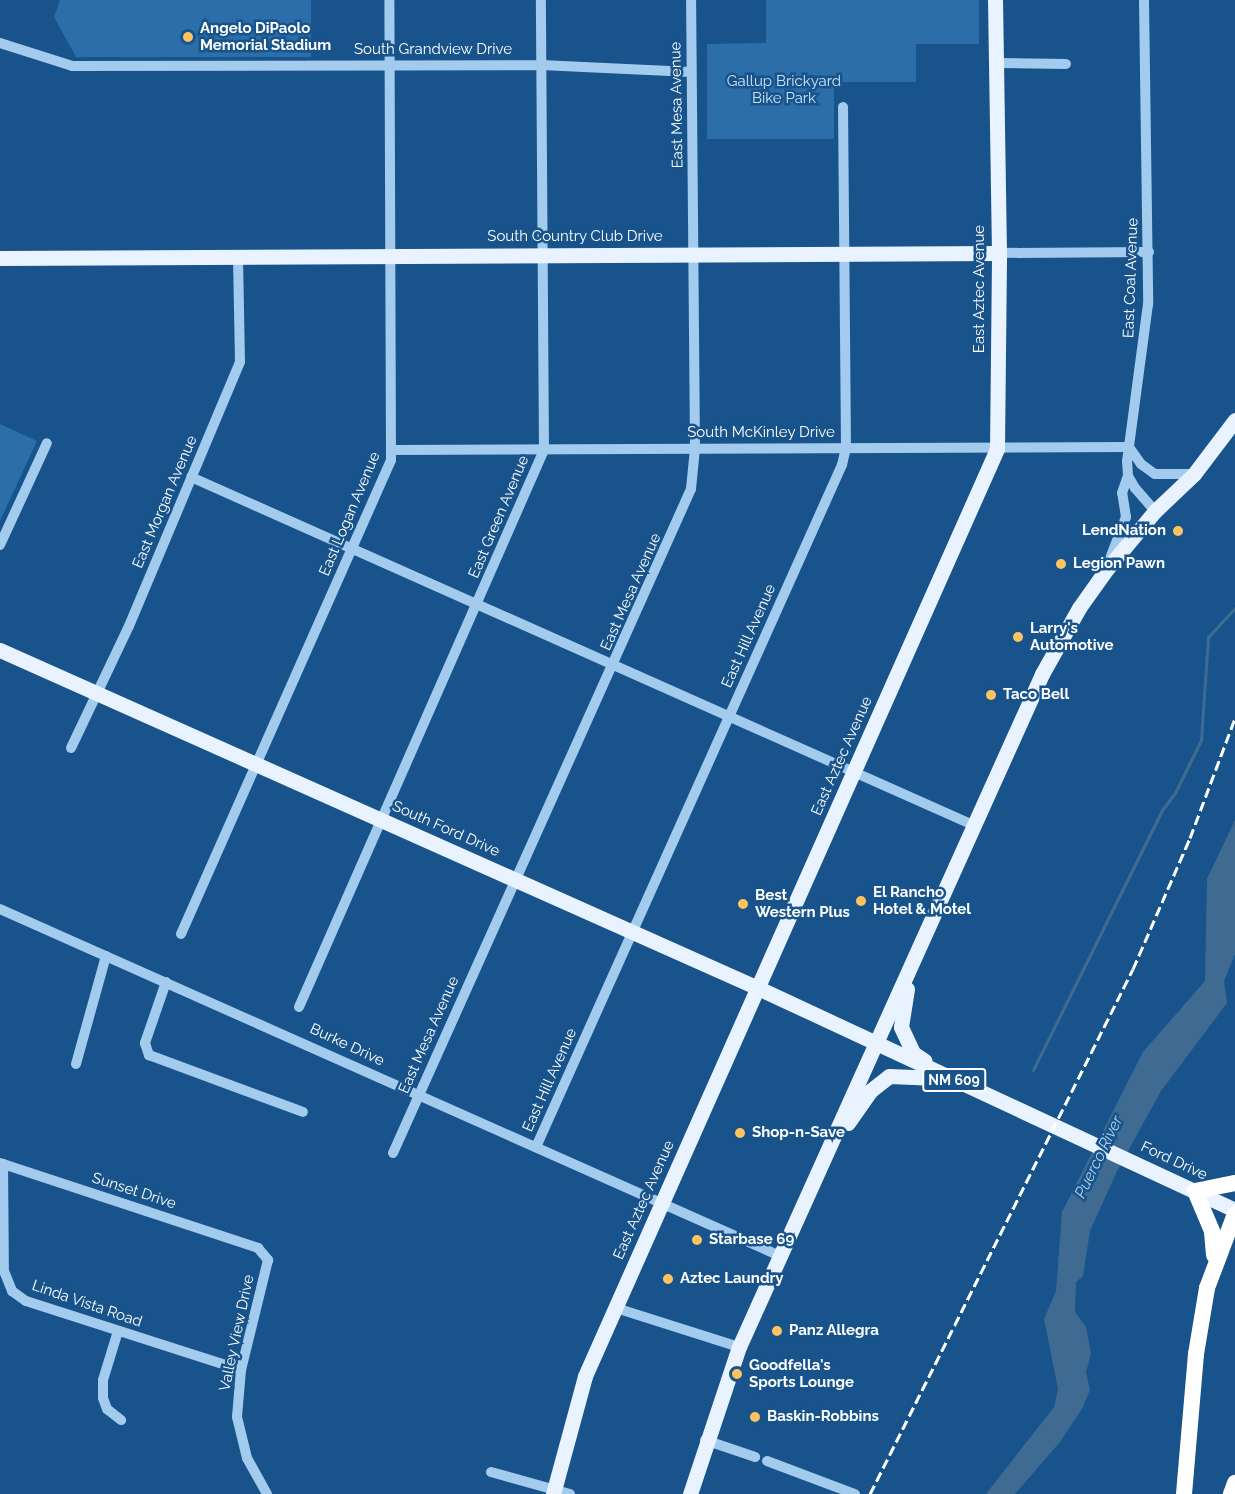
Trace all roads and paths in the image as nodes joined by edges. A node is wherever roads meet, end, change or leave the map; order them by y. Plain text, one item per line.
1 (389, 0) edge
2 (541, 0) edge
3 (691, 0) edge
4 (995, 0) edge
5 (1144, 0) edge
6 (0, 43) edge
7 (995, 63) junction
8 (389, 64) junction
9 (1066, 64) dead end
10 (541, 65) junction
11 (691, 72) junction
12 (843, 107) dead end
13 (1149, 252) junction
14 (999, 253) junction
15 (843, 254) junction
16 (693, 255) junction
17 (390, 256) junction
18 (542, 256) junction
19 (238, 257) junction
20 (0, 258) edge
21 (1235, 420) edge
22 (47, 443) dead end
23 (1129, 447) junction
24 (696, 448) junction
25 (846, 448) junction
26 (997, 449) junction
27 (393, 450) junction
28 (544, 450) junction
29 (1194, 474) junction
30 (1128, 476) junction
31 (191, 477) junction
32 (1155, 511) junction
33 (0, 545) edge
34 (351, 550) junction
35 (1106, 570) junction
36 (478, 605) junction
37 (0, 650) edge
38 (614, 667) junction
39 (96, 693) junction
40 (728, 719) junction
41 (71, 748) dead end
42 (256, 764) junction
43 (854, 774) junction
44 (382, 820) junction
45 (973, 825) junction
46 (515, 879) junction
47 (0, 909) edge
48 (634, 932) junction
49 (180, 934) dead end
50 (922, 939) junction
51 (106, 956) junction
52 (166, 982) junction
53 (758, 988) junction
54 (299, 1007) dead end
55 (875, 1045) junction
56 (76, 1064) dead end
57 (952, 1079) junction
58 (419, 1095) junction
59 (303, 1112) dead end
60 (536, 1147) junction
61 (393, 1153) dead end
62 (2, 1163) edge
63 (1235, 1183) edge
64 (1195, 1191) junction
65 (804, 1201) junction
66 (662, 1203) junction
67 (1235, 1212) edge
68 (258, 1248) joint
69 (780, 1256) junction
70 (1207, 1288) junction
71 (616, 1308) junction
72 (118, 1331) junction
73 (739, 1347) junction
74 (241, 1370) junction
75 (121, 1420) dead end
76 (705, 1440) junction
77 (755, 1457) dead end
78 (767, 1461) dead end
79 (491, 1472) dead end
80 (1235, 1483) edge
81 (554, 1492) edge
82 (267, 1494) edge
83 (570, 1494) edge
84 (690, 1494) edge
85 (855, 1494) edge
86 (1184, 1494) edge
87 (1231, 1494) edge

1 - 8 street, East Logan Avenue
2 - 10 street, East Green Avenue
3 - 11 street, East Mesa Avenue
4 - 7 main road, East Aztec Avenue
5 - 13 street, East Coal Avenue
6 - 8 street, South Grandview Drive
7 - 9 street
7 - 14 main road, East Aztec Avenue
8 - 10 street, South Grandview Drive
8 - 17 street, East Logan Avenue
10 - 11 street, South Grandview Drive
10 - 18 street, East Green Avenue
11 - 16 street, East Mesa Avenue
12 - 15 street, East Hill Avenue
13 - 14 street, South Country Club Drive
13 - 23 street, East Coal Avenue
14 - 15 main road, South Country Club Drive
14 - 26 main road, East Aztec Avenue
15 - 16 main road, South Country Club Drive
15 - 25 street, East Hill Avenue
16 - 18 main road, South Country Club Drive
16 - 24 street, East Mesa Avenue
17 - 18 main road, South Country Club Drive
17 - 19 main road, South Country Club Drive
17 - 27 street, East Logan Avenue
18 - 28 street, East Green Avenue
19 - 20 main road, South Country Club Drive
19 - 31 street, East Morgan Avenue
21 - 29 main road
22 - 33 street
23 - 26 street, South McKinley Drive
23 - 29 street
23 - 30 street, East Coal Avenue
24 - 25 street, South McKinley Drive
24 - 28 street, South McKinley Drive
24 - 38 street, East Mesa Avenue
25 - 26 street, South McKinley Drive
25 - 40 street, East Hill Avenue
26 - 43 main road, East Aztec Avenue
27 - 28 street, South McKinley Drive
27 - 34 street, East Logan Avenue
28 - 36 street, East Green Avenue
29 - 32 main road
30 - 32 street
30 - 35 street, East Coal Avenue
31 - 34 street
31 - 39 street, East Morgan Avenue
32 - 35 main road
34 - 36 street
34 - 42 street, East Logan Avenue
35 - 45 main road
36 - 38 street
36 - 44 street, East Green Avenue
37 - 39 main road, South Ford Drive
38 - 40 street
38 - 46 street, East Mesa Avenue
39 - 41 street, East Morgan Avenue
39 - 42 main road, South Ford Drive
40 - 43 street
40 - 48 street, East Hill Avenue
42 - 44 main road, South Ford Drive
42 - 49 street, East Logan Avenue
43 - 45 street
43 - 53 main road, East Aztec Avenue
44 - 46 main road, South Ford Drive
44 - 54 street, East Green Avenue
45 - 50 main road
46 - 48 main road, South Ford Drive
46 - 58 street, East Mesa Avenue
47 - 51 street, Burke Drive
48 - 53 main road, South Ford Drive
48 - 60 street, East Hill Avenue
50 - 55 main road
50 - 57 main road
51 - 52 street, Burke Drive
51 - 56 street
52 - 58 street, Burke Drive
52 - 59 street
53 - 55 main road, South Ford Drive
53 - 66 main road, East Aztec Avenue
55 - 57 main road, NM 609
55 - 65 main road
57 - 64 main road, Ford Drive / NM 609
57 - 65 main road
58 - 60 street, Burke Drive
58 - 61 street, East Mesa Avenue
60 - 66 street, Burke Drive
62 - 68 street, Sunset Drive
62 - 72 street, Linda Vista Road
63 - 64 highway
64 - 67 main road, Ford Drive / NM 609
64 - 70 highway
65 - 69 main road
66 - 69 street, Burke Drive
66 - 71 main road, East Aztec Avenue
67 - 70 highway
68 - 74 street, Valley View Drive
69 - 73 main road
70 - 86 highway
71 - 73 street
71 - 81 main road, East Aztec Avenue
72 - 74 street, Linda Vista Road
72 - 75 street
73 - 76 main road
74 - 82 street, Valley View Drive
76 - 77 street
76 - 84 main road
78 - 85 street
79 - 81 street
80 - 87 highway
81 - 83 street

